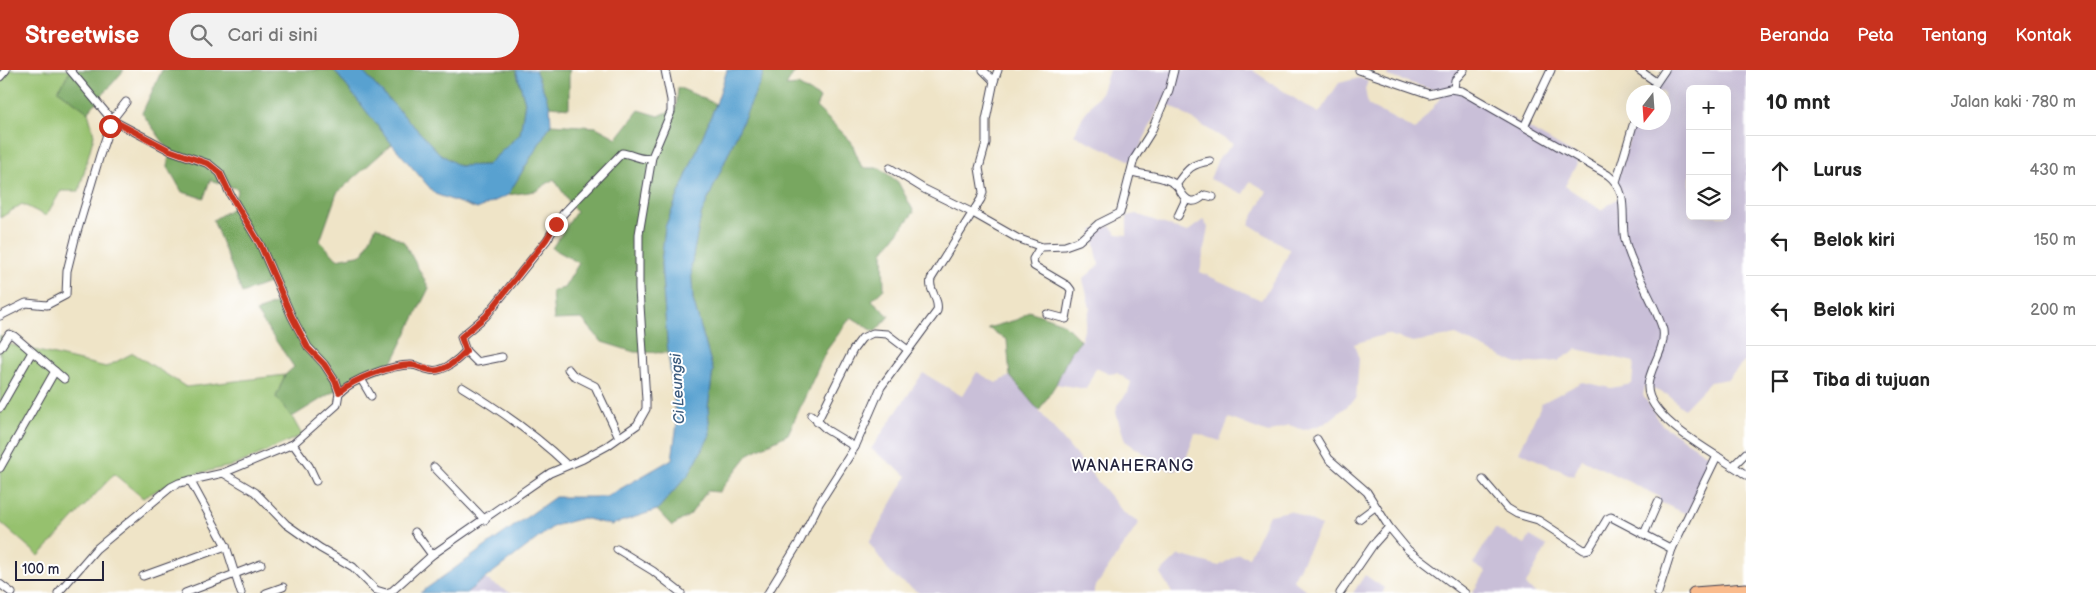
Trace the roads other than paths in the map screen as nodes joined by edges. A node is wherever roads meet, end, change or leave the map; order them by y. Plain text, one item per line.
1 (6, 70) edge
2 (70, 70) edge
3 (664, 70) edge
4 (983, 70) edge
5 (998, 70) edge
6 (1174, 70) edge
7 (1359, 70) edge
8 (1464, 70) edge
9 (1551, 70) edge
10 (1639, 70) edge
11 (1664, 70) edge
12 (0, 77) edge
13 (994, 81) junction
14 (1656, 82) junction
15 (1654, 85) edge
16 (1454, 89) junction
17 (126, 102) dead end
18 (112, 120) junction
19 (1524, 127) junction
20 (1632, 130) edge
21 (652, 157) junction
22 (1210, 161) dead end
23 (890, 168) dead end
24 (1131, 172) junction
25 (1616, 182) junction
26 (1176, 185) junction
27 (1213, 197) dead end
28 (1186, 199) junction
29 (973, 213) junction
30 (1178, 216) dead end
31 (1040, 247) junction
32 (1047, 314) dead end
33 (0, 316) edge
34 (1, 342) edge
35 (908, 350) junction
36 (466, 351) junction
37 (32, 352) junction
38 (502, 357) dead end
39 (568, 369) dead end
40 (55, 371) junction
41 (64, 379) dead end
42 (361, 379) junction
43 (462, 387) dead end
44 (339, 392) junction
45 (371, 396) dead end
46 (0, 408) edge
47 (812, 414) dead end
48 (817, 422) junction
49 (620, 437) junction
50 (1317, 439) dead end
51 (293, 444) junction
52 (855, 447) junction
53 (1746, 453) edge
54 (1717, 456) junction
55 (1, 462) edge
56 (567, 465) junction
57 (1733, 466) junction
58 (434, 467) dead end
59 (223, 473) junction
60 (1746, 475) edge
61 (190, 480) junction
62 (1483, 480) dead end
63 (316, 481) dead end
64 (1658, 502) dead end
65 (1375, 507) junction
66 (1359, 519) dead end
67 (485, 520) junction
68 (1389, 527) junction
69 (416, 532) dead end
70 (1644, 534) junction
71 (226, 546) junction
72 (616, 549) dead end
73 (1672, 549) junction
74 (432, 555) junction
75 (261, 564) dead end
76 (235, 574) junction
77 (143, 576) dead end
78 (0, 585) edge
79 (282, 587) dead end
80 (1746, 589) edge
81 (12, 593) edge
82 (58, 593) edge
83 (185, 593) edge
84 (241, 593) edge
85 (266, 593) edge
86 (681, 593) edge
87 (768, 593) edge
88 (1340, 593) edge
89 (1465, 593) edge
90 (1658, 593) edge
91 (1694, 593) edge

1 - 12 street
2 - 18 street
3 - 21 street
4 - 13 street
5 - 13 street
6 - 24 street
7 - 16 street
8 - 16 street
9 - 19 street
10 - 14 street
11 - 14 street
13 - 29 street
14 - 15 street
16 - 19 street
17 - 18 street
18 - 33 street
18 - 44 street
19 - 25 street
20 - 25 street
21 - 36 street
21 - 49 street
22 - 26 street
23 - 29 street
24 - 26 street
24 - 31 street
25 - 54 street
26 - 28 street
27 - 28 street
28 - 30 street
29 - 31 street
29 - 35 street
31 - 32 street
34 - 37 street
35 - 48 street
35 - 52 street
36 - 38 street
36 - 42 street
37 - 40 street
37 - 46 street
39 - 49 street
40 - 41 street
40 - 55 street
42 - 44 street
42 - 45 street
43 - 56 street
44 - 51 street
47 - 48 street
48 - 52 street
49 - 56 street
50 - 65 street
51 - 59 street
51 - 63 street
52 - 87 street
53 - 57 street
54 - 57 street
54 - 73 street
56 - 67 street
57 - 60 street
58 - 67 street
59 - 61 street
59 - 74 street
61 - 71 street
61 - 82 street
62 - 70 street
64 - 70 street
65 - 66 street
65 - 68 street
67 - 74 street
68 - 88 street
68 - 89 street
69 - 74 street
70 - 73 street
71 - 76 street
71 - 77 street
72 - 86 street
73 - 90 street
75 - 76 street
76 - 83 street
76 - 84 street
78 - 81 street
79 - 85 street
80 - 91 main road

